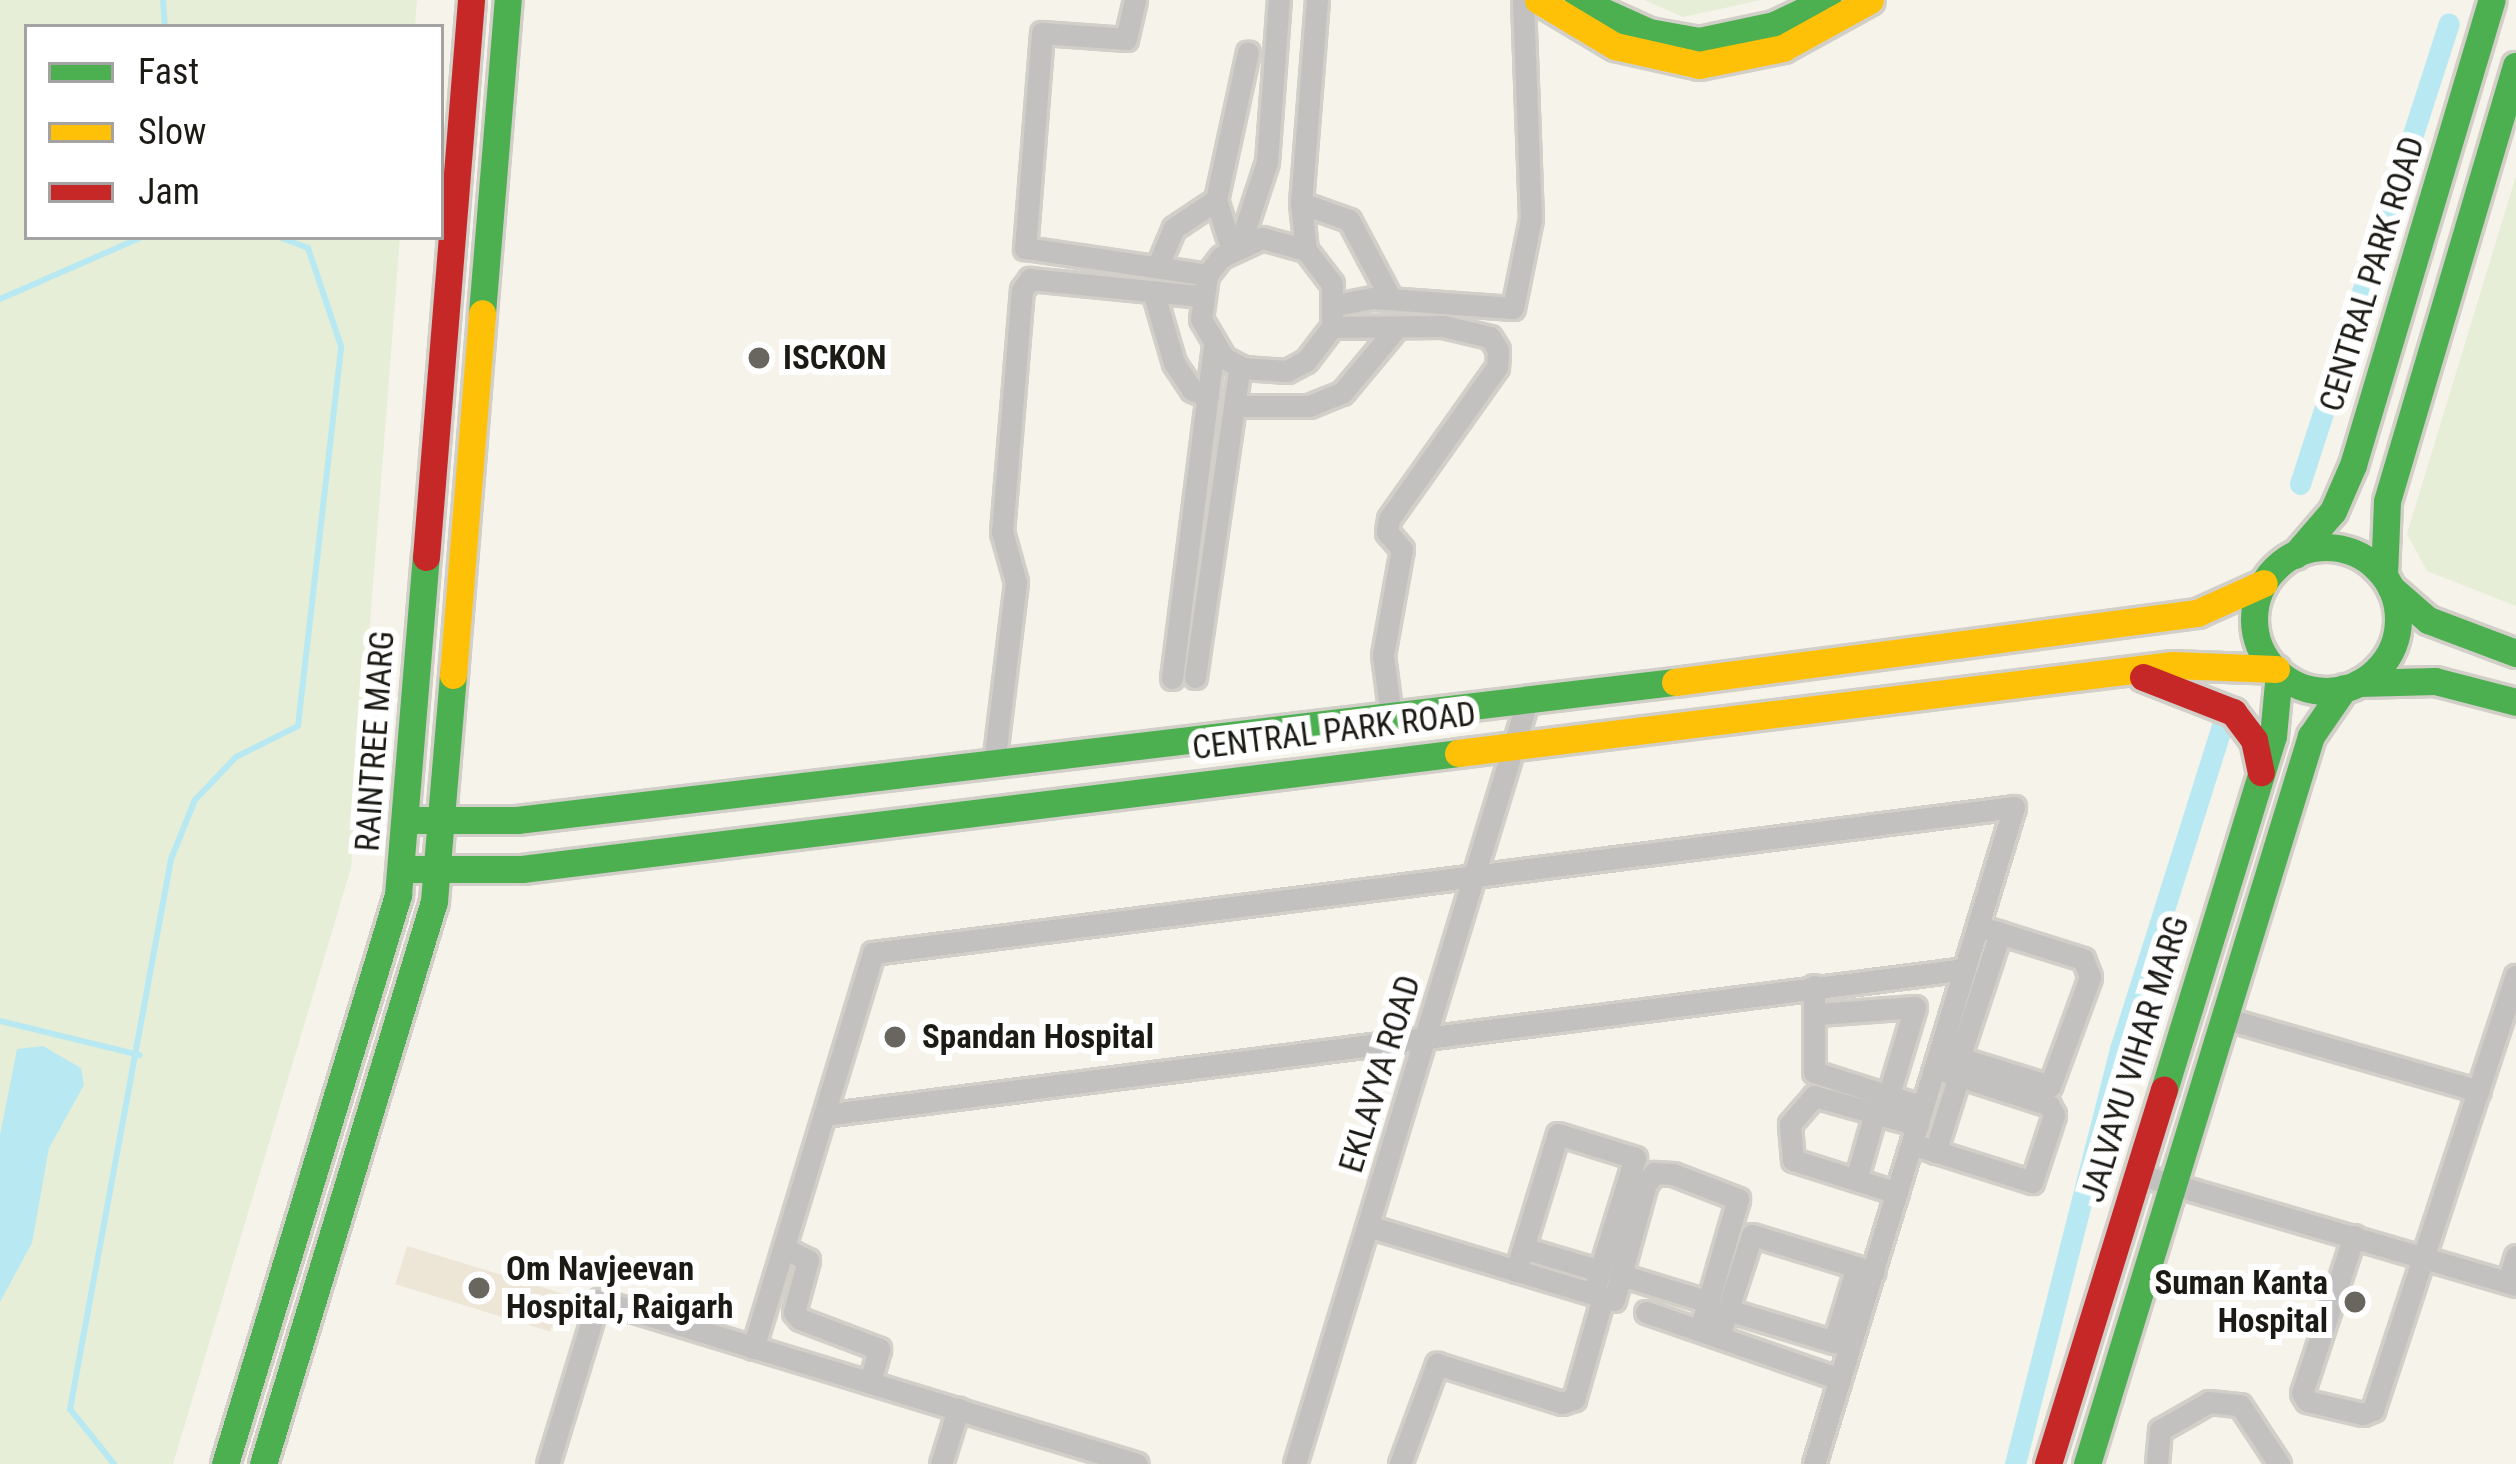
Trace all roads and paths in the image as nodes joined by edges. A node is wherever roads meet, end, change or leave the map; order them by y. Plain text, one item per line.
1 (471, 0) edge
2 (508, 0) edge
3 (1135, 0) edge
4 (1279, 0) edge
5 (1318, 0) edge
6 (1522, 0) edge
7 (1538, 0) edge
8 (1578, 0) edge
9 (1827, 0) edge
10 (1870, 0) edge
11 (2492, 0) edge
12 (1248, 52) dead end
13 (2516, 66) edge
14 (1216, 200) junction
15 (1301, 203) junction
16 (1236, 247) junction
17 (1306, 250) junction
18 (1159, 263) junction
19 (1204, 286) junction
20 (1154, 291) junction
21 (1391, 299) junction
22 (1334, 316) junction
23 (1397, 328) junction
24 (1214, 346) junction
25 (1240, 366) junction
26 (1208, 396) junction
27 (1234, 406) junction
28 (2295, 555) junction
29 (2387, 582) junction
30 (2264, 583) junction
31 (2516, 653) edge
32 (2277, 671) junction
33 (2116, 672) junction
34 (2351, 686) junction
35 (1527, 702) junction
36 (2516, 702) edge
37 (1391, 717) junction
38 (1514, 746) junction
39 (994, 764) junction
40 (2261, 772) junction
41 (406, 820) junction
42 (443, 823) junction
43 (401, 869) junction
44 (438, 872) junction
45 (1474, 875) junction
46 (1989, 930) junction
47 (1965, 969) junction
48 (2516, 976) edge
49 (1814, 986) junction
50 (1818, 1014) junction
51 (2224, 1018) junction
52 (1425, 1037) junction
53 (1948, 1063) junction
54 (2479, 1091) junction
55 (1881, 1105) junction
56 (824, 1114) junction
57 (1917, 1125) junction
58 (1935, 1152) junction
59 (2138, 1174) junction
60 (1856, 1180) junction
61 (2173, 1185) junction
62 (1897, 1192) junction
63 (1368, 1226) junction
64 (2354, 1236) junction
65 (784, 1248) junction
66 (1523, 1248) junction
67 (2422, 1255) junction
68 (2516, 1256) edge
69 (1865, 1269) junction
70 (1516, 1271) junction
71 (1611, 1273) junction
72 (2512, 1283) edge
73 (1616, 1301) junction
74 (1718, 1306) junction
75 (1709, 1333) junction
76 (753, 1348) junction
77 (1840, 1379) junction
78 (870, 1383) junction
79 (958, 1409) junction
80 (225, 1464) edge
81 (263, 1464) edge
82 (548, 1464) edge
83 (941, 1464) edge
84 (1137, 1464) edge
85 (1295, 1464) edge
86 (1400, 1464) edge
87 (1814, 1464) edge
88 (2048, 1464) edge
89 (2087, 1464) edge
90 (2157, 1464) edge
91 (2279, 1464) edge

1 - 41 main road, RAINTREE MARG
2 - 42 main road
3 - 18 street
4 - 16 street
5 - 15 street
6 - 21 street
7 - 10 main road
8 - 9 main road
11 - 28 main road, CENTRAL PARK ROAD
12 - 14 street
13 - 29 main road
14 - 16 street
14 - 18 street
15 - 17 street
15 - 21 street
16 - 17 street
16 - 19 street
17 - 22 street
18 - 19 street
19 - 20 street
19 - 24 street
20 - 26 street
20 - 39 street
21 - 22 street
22 - 23 street
22 - 25 street
23 - 27 street
23 - 37 street
24 - 25 street
24 - 26 street
25 - 27 street
26 - 27 street
28 - 29 main road
28 - 30 main road
29 - 31 main road
29 - 34 main road
30 - 32 main road
30 - 35 main road, CENTRAL PARK ROAD
32 - 33 main road, CENTRAL PARK ROAD
32 - 34 main road
32 - 40 main road, JALVAYU VIHAR MARG
33 - 38 main road, CENTRAL PARK ROAD
33 - 40 main road
34 - 36 main road
34 - 51 main road
35 - 37 main road, CENTRAL PARK ROAD
35 - 38 street, EKLAVYA ROAD
37 - 39 main road, CENTRAL PARK ROAD
38 - 44 main road, CENTRAL PARK ROAD
38 - 45 street, EKLAVYA ROAD
39 - 42 main road, CENTRAL PARK ROAD
40 - 59 main road, JALVAYU VIHAR MARG
41 - 42 main road, CENTRAL PARK ROAD
41 - 43 main road, RAINTREE MARG
42 - 44 main road
43 - 44 main road, CENTRAL PARK ROAD
43 - 80 main road, RAINTREE MARG
44 - 81 main road
45 - 46 street
45 - 52 street, EKLAVYA ROAD
45 - 56 street
46 - 47 street
46 - 53 street
46 - 53 street
47 - 49 street
47 - 53 street
48 - 54 street
49 - 50 street
49 - 52 street
50 - 55 street
50 - 55 street
51 - 54 street
51 - 61 main road
52 - 56 street
52 - 63 street, EKLAVYA ROAD
53 - 57 street
53 - 58 street
53 - 58 street
54 - 67 street
55 - 57 street
55 - 60 street
55 - 60 street
56 - 65 street
57 - 58 street
57 - 62 street
59 - 61 street
59 - 88 main road, JALVAYU VIHAR MARG
60 - 62 street
61 - 64 street
61 - 89 main road
62 - 69 street
63 - 70 street
63 - 85 street, EKLAVYA ROAD
64 - 67 street
64 - 67 street
65 - 76 street
65 - 78 street
66 - 70 street
66 - 71 street
66 - 71 street
67 - 72 street
68 - 72 street
69 - 74 street
69 - 74 street
69 - 77 street
70 - 73 street
71 - 73 street
71 - 74 street
71 - 74 street
73 - 75 street
73 - 86 street
74 - 75 street
75 - 77 street
76 - 78 street
76 - 82 street
77 - 87 street
78 - 79 street
79 - 83 street
79 - 84 street
90 - 91 street

